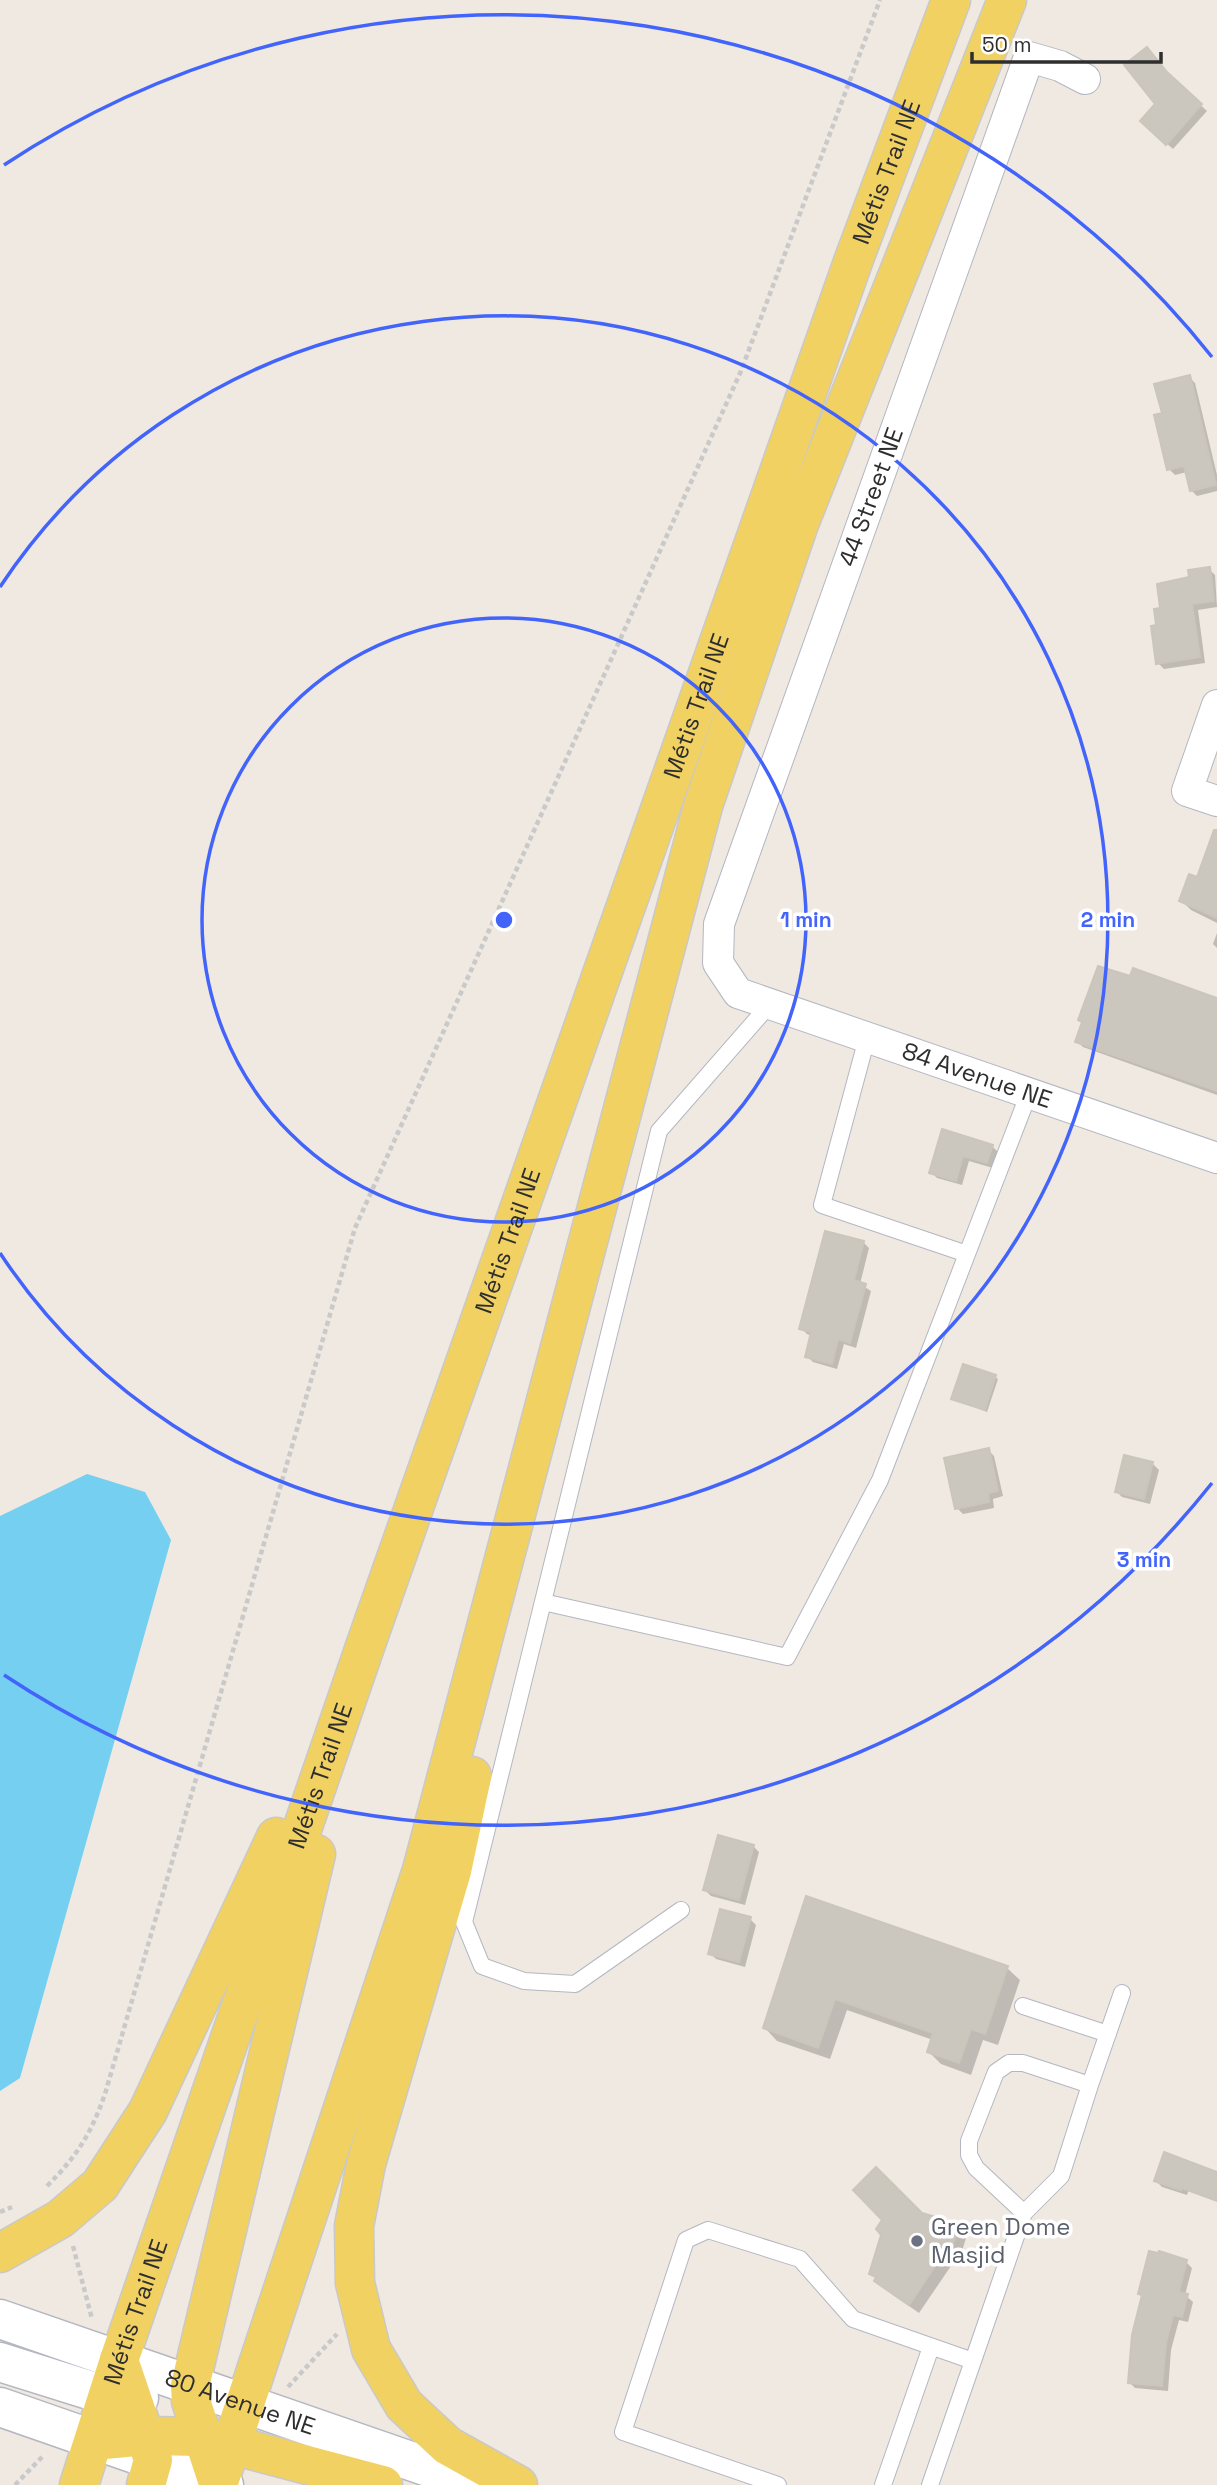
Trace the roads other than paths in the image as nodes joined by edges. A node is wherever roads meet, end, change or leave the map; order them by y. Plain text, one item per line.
1 (951, 0) edge
2 (1007, 0) edge
3 (1085, 79) dead end
4 (1217, 705) edge
5 (1217, 802) edge
6 (738, 993) joint
7 (770, 1004) junction
8 (867, 1038) junction
9 (1029, 1093) junction
10 (1217, 1158) edge
11 (967, 1254) junction
12 (567, 1319) junction
13 (543, 1602) junction
14 (368, 1638) junction
15 (681, 1910) dead end
16 (1122, 1993) dead end
17 (1023, 2006) dead end
18 (1108, 2035) junction
19 (1090, 2085) junction
20 (1024, 2213) junction
21 (0, 2253) edge
22 (0, 2319) edge
23 (931, 2347) junction
24 (119, 2360) junction
25 (973, 2361) junction
26 (0, 2362) edge
27 (120, 2397) junction
28 (243, 2404) junction
29 (0, 2407) edge
30 (203, 2417) junction
31 (94, 2441) junction
32 (148, 2460) edge
33 (220, 2484) edge
34 (79, 2485) edge
35 (383, 2485) edge
36 (480, 2485) edge
37 (518, 2485) edge
38 (778, 2485) edge
39 (883, 2485) edge
40 (930, 2485) edge

1 - 14 main road, Métis Trail NE
2 - 12 main road, Métis Trail NE
3 - 6 street, 44 Street NE
4 - 5 street
6 - 7 street, 84 Avenue NE
7 - 8 street, 84 Avenue NE
7 - 13 lane
8 - 9 street, 84 Avenue NE
8 - 11 lane
9 - 10 street, 84 Avenue NE
9 - 11 lane
11 - 13 lane
12 - 28 main road, Métis Trail NE
12 - 37 main road
13 - 15 lane
14 - 21 main road
14 - 24 main road, Métis Trail NE
14 - 30 main road
16 - 18 lane
17 - 18 lane
18 - 19 lane
19 - 20 lane
19 - 20 lane
20 - 25 lane
22 - 24 street, 80 Avenue NE
23 - 25 lane
23 - 38 lane
23 - 39 lane
24 - 27 main road
24 - 30 street, 80 Avenue NE
25 - 40 lane
26 - 27 street, 80 Avenue NE
27 - 30 street, 80 Avenue NE
27 - 31 main road, Métis Trail NE
27 - 32 main road
28 - 30 street, 80 Avenue NE
28 - 30 main road, Métis Trail NE
28 - 36 street, 80 Avenue NE
29 - 31 street
30 - 32 main road
30 - 33 main road
30 - 35 main road
31 - 32 main road
31 - 34 main road, Métis Trail NE
32 - 33 street

